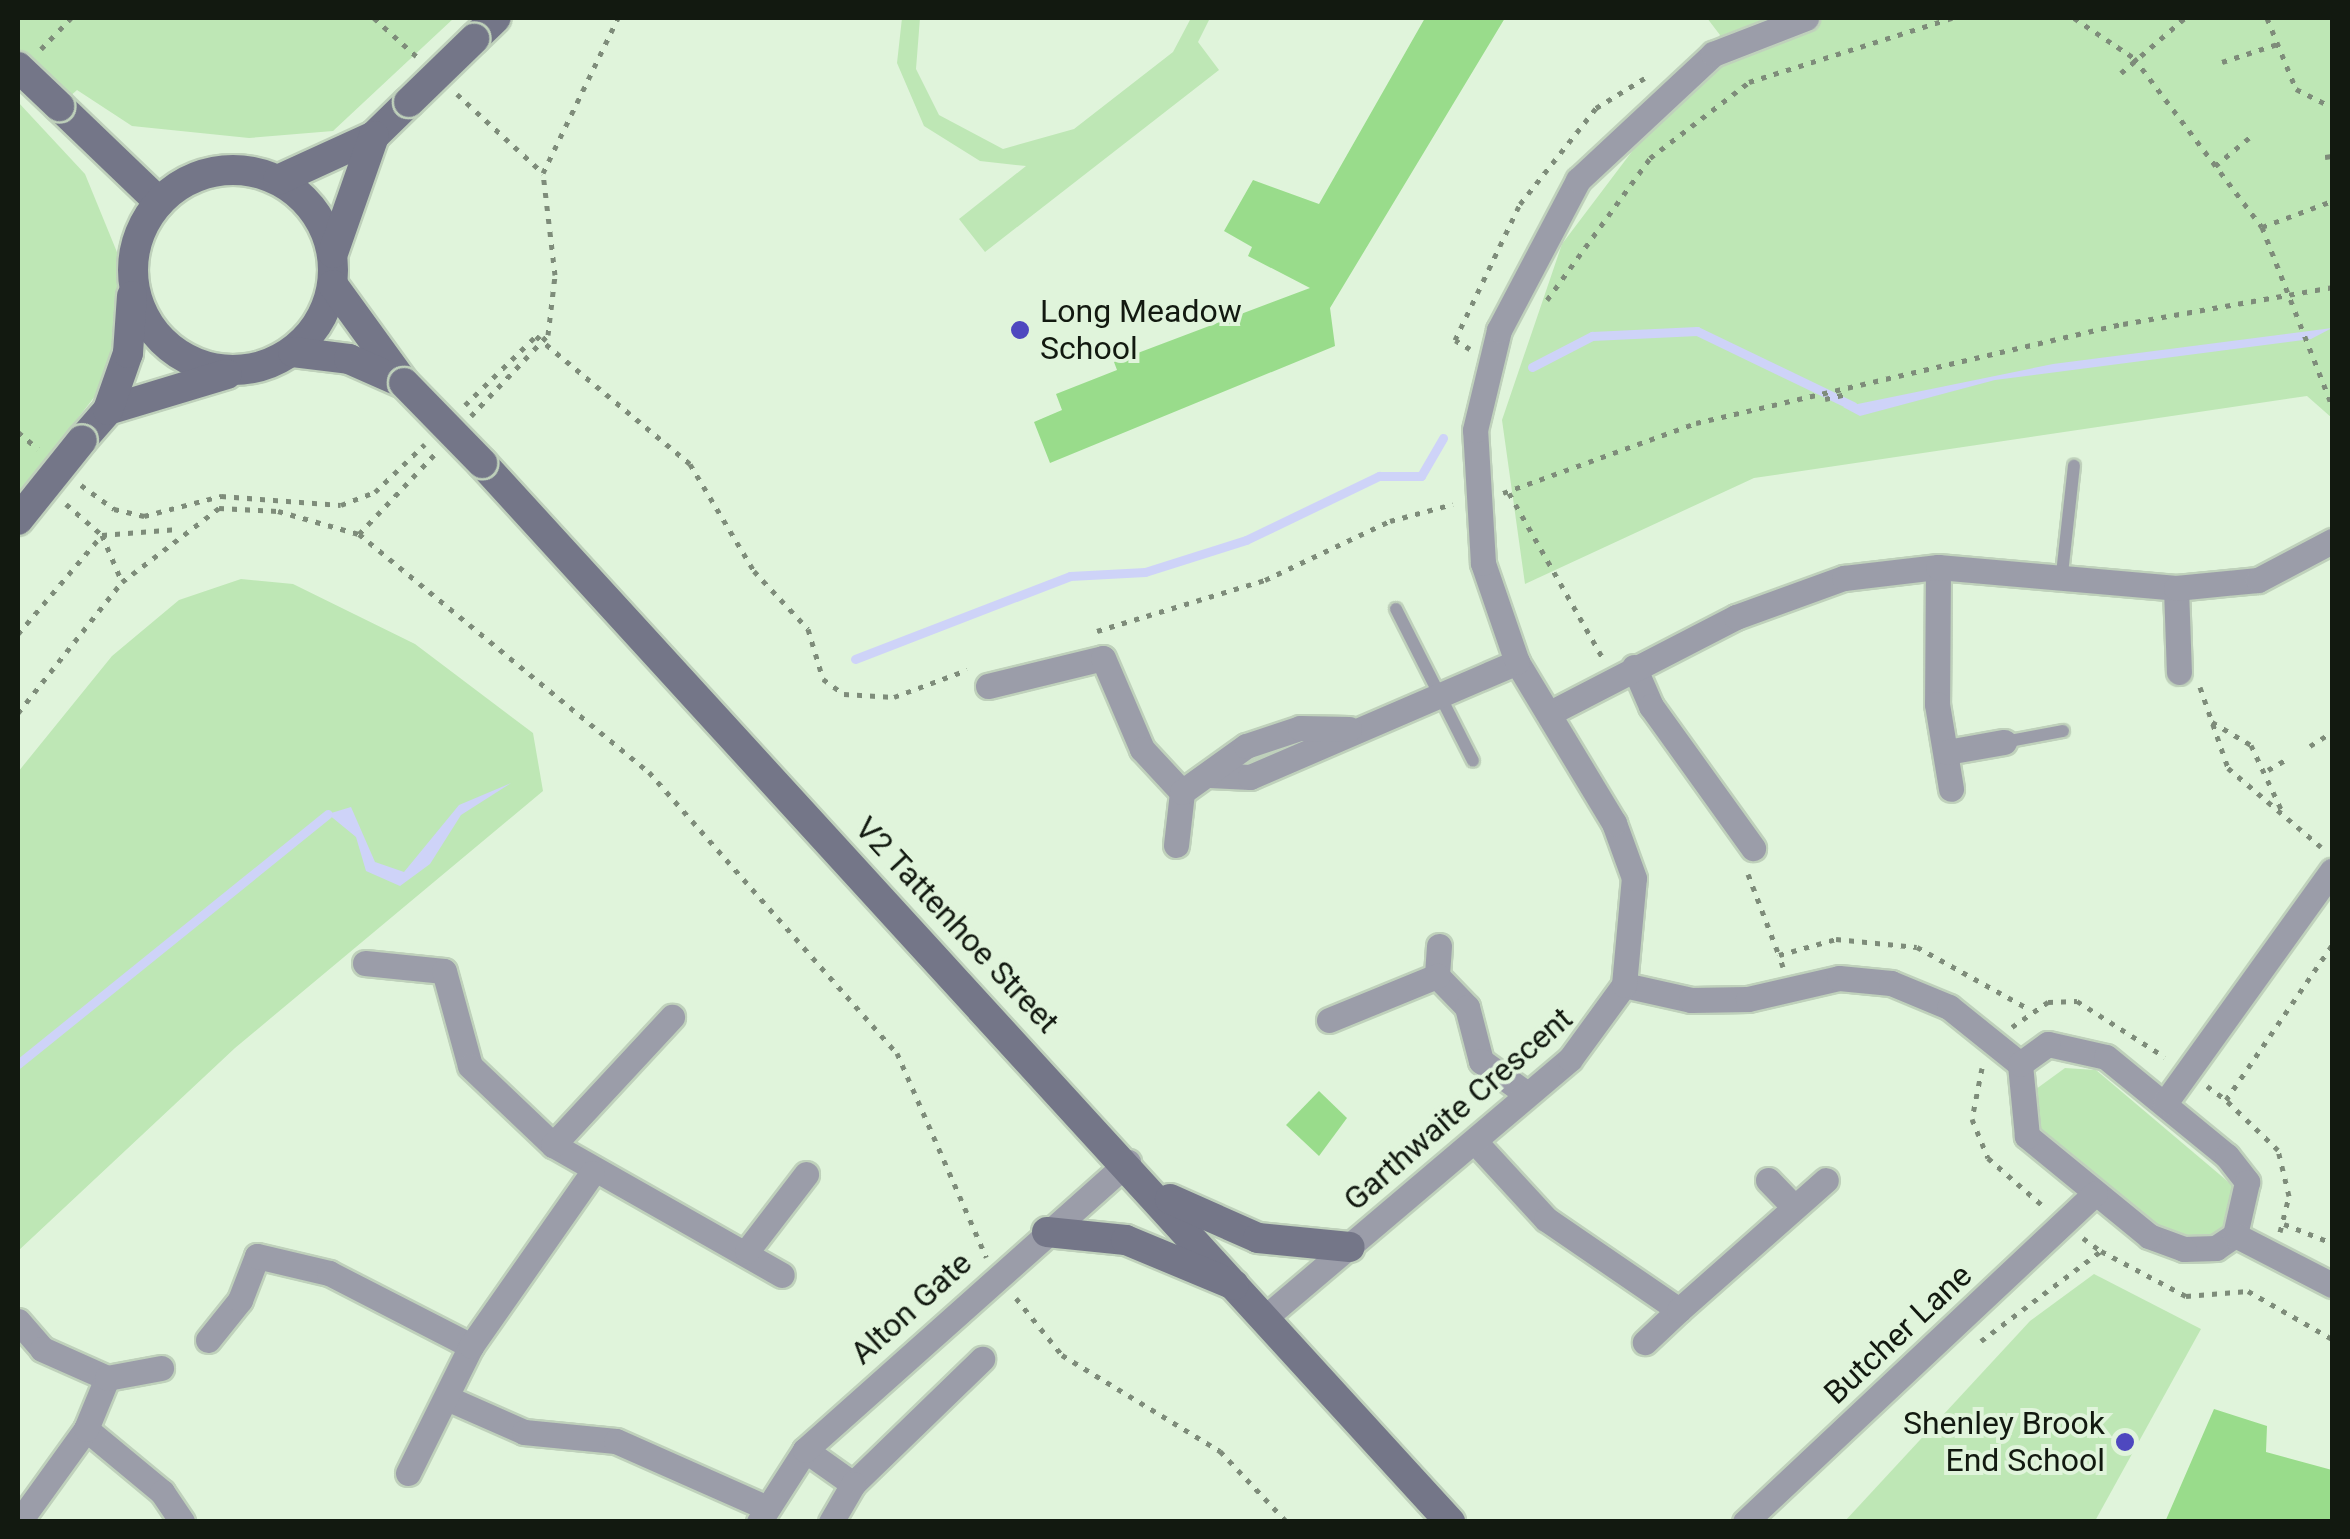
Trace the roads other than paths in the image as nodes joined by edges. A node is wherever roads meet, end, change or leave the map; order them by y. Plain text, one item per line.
1 (1806, 18) edge
2 (485, 28) edge
3 (24, 62) edge
4 (374, 136) junction
5 (278, 180) junction
6 (159, 202) junction
7 (332, 254) junction
8 (333, 285) junction
9 (133, 286) junction
10 (293, 352) junction
11 (250, 370) junction
12 (404, 383) junction
13 (108, 410) junction
14 (2074, 466) dead end
15 (18, 520) edge
16 (2332, 541) edge
17 (1938, 567) junction
18 (2062, 574) junction
19 (2176, 588) junction
20 (1396, 608) dead end
21 (1517, 662) junction
22 (1624, 672) junction
23 (2178, 672) road end
24 (988, 675) road end
25 (1445, 691) junction
26 (1550, 714) junction
27 (2064, 731) dead end
28 (2004, 742) joint
29 (1947, 752) junction
30 (1473, 761) dead end
31 (1951, 790) dead end
32 (1182, 792) junction
33 (1176, 845) dead end
34 (1749, 858) road end
35 (2332, 871) edge
36 (1440, 946) dead end
37 (366, 963) dead end
38 (1437, 976) junction
39 (1624, 985) junction
40 (672, 1016) dead end
41 (1329, 1020) dead end
42 (2020, 1064) junction
43 (1527, 1094) junction
44 (2166, 1102) junction
45 (1477, 1144) junction
46 (554, 1145) junction
47 (1128, 1162) junction
48 (592, 1174) junction
49 (806, 1174) dead end
50 (1768, 1180) dead end
51 (1826, 1180) dead end
52 (2096, 1193) junction
53 (1158, 1194) junction
54 (1794, 1208) junction
55 (1047, 1232) junction
56 (2234, 1235) junction
57 (1350, 1247) junction
58 (747, 1251) junction
59 (782, 1276) dead end
60 (2332, 1286) edge
61 (1246, 1290) junction
62 (1679, 1310) junction
63 (1267, 1316) junction
64 (18, 1321) edge
65 (208, 1340) dead end
66 (1646, 1342) dead end
67 (471, 1346) junction
68 (982, 1358) dead end
69 (161, 1368) dead end
70 (107, 1378) junction
71 (447, 1398) junction
72 (86, 1429) junction
73 (805, 1450) junction
74 (408, 1473) dead end
75 (853, 1484) junction
76 (763, 1515) edge
77 (18, 1522) edge
78 (182, 1522) edge
79 (831, 1522) edge
80 (1450, 1522) edge
81 (1745, 1522) edge

1 - 21 street, Garthwaite Crescent
2 - 4 street, bridge
3 - 6 street, bridge
4 - 5 street
4 - 7 street
5 - 6 street
5 - 7 street
6 - 9 street
7 - 8 street
8 - 10 street
8 - 12 street, V2 Tattenhoe Street
9 - 11 street
9 - 13 street
10 - 11 street
10 - 12 street, V2 Tattenhoe Street
11 - 13 street
12 - 47 street, V2 Tattenhoe Street, bridge
13 - 15 street, bridge
14 - 18 lane
16 - 19 street
17 - 18 street
17 - 22 street
17 - 29 street
18 - 19 street
19 - 23 street
20 - 25 lane
21 - 25 street
21 - 26 street, Garthwaite Crescent
22 - 26 street
22 - 34 street
24 - 32 street
25 - 30 lane
25 - 32 street
26 - 39 street, Garthwaite Crescent
27 - 28 lane
28 - 29 street
29 - 31 street
32 - 33 street
35 - 44 street
36 - 38 street
37 - 46 street
38 - 41 street
38 - 43 street
39 - 42 street
39 - 43 street, Garthwaite Crescent
40 - 46 street
42 - 44 street
42 - 52 street
43 - 45 street, Garthwaite Crescent
44 - 56 street
45 - 57 street, Garthwaite Crescent
45 - 62 street
46 - 48 street
47 - 53 street, V2 Tattenhoe Street
47 - 55 street, Alton Gate
48 - 58 street
48 - 67 street
49 - 58 street
50 - 54 street
51 - 54 street
52 - 56 street
52 - 81 street, Butcher Lane
53 - 57 street
53 - 61 street, V2 Tattenhoe Street
54 - 62 street
55 - 61 street
55 - 73 street, Alton Gate
56 - 60 street
57 - 63 street, Garthwaite Crescent
58 - 59 street
61 - 63 street, V2 Tattenhoe Street
62 - 66 street
63 - 80 street, V2 Tattenhoe Street
64 - 70 street
65 - 67 street
67 - 71 street
68 - 75 street
69 - 70 street
70 - 72 street
71 - 74 street
71 - 76 street
72 - 77 street
72 - 78 street
73 - 75 street
73 - 76 street, Alton Gate
75 - 79 street

